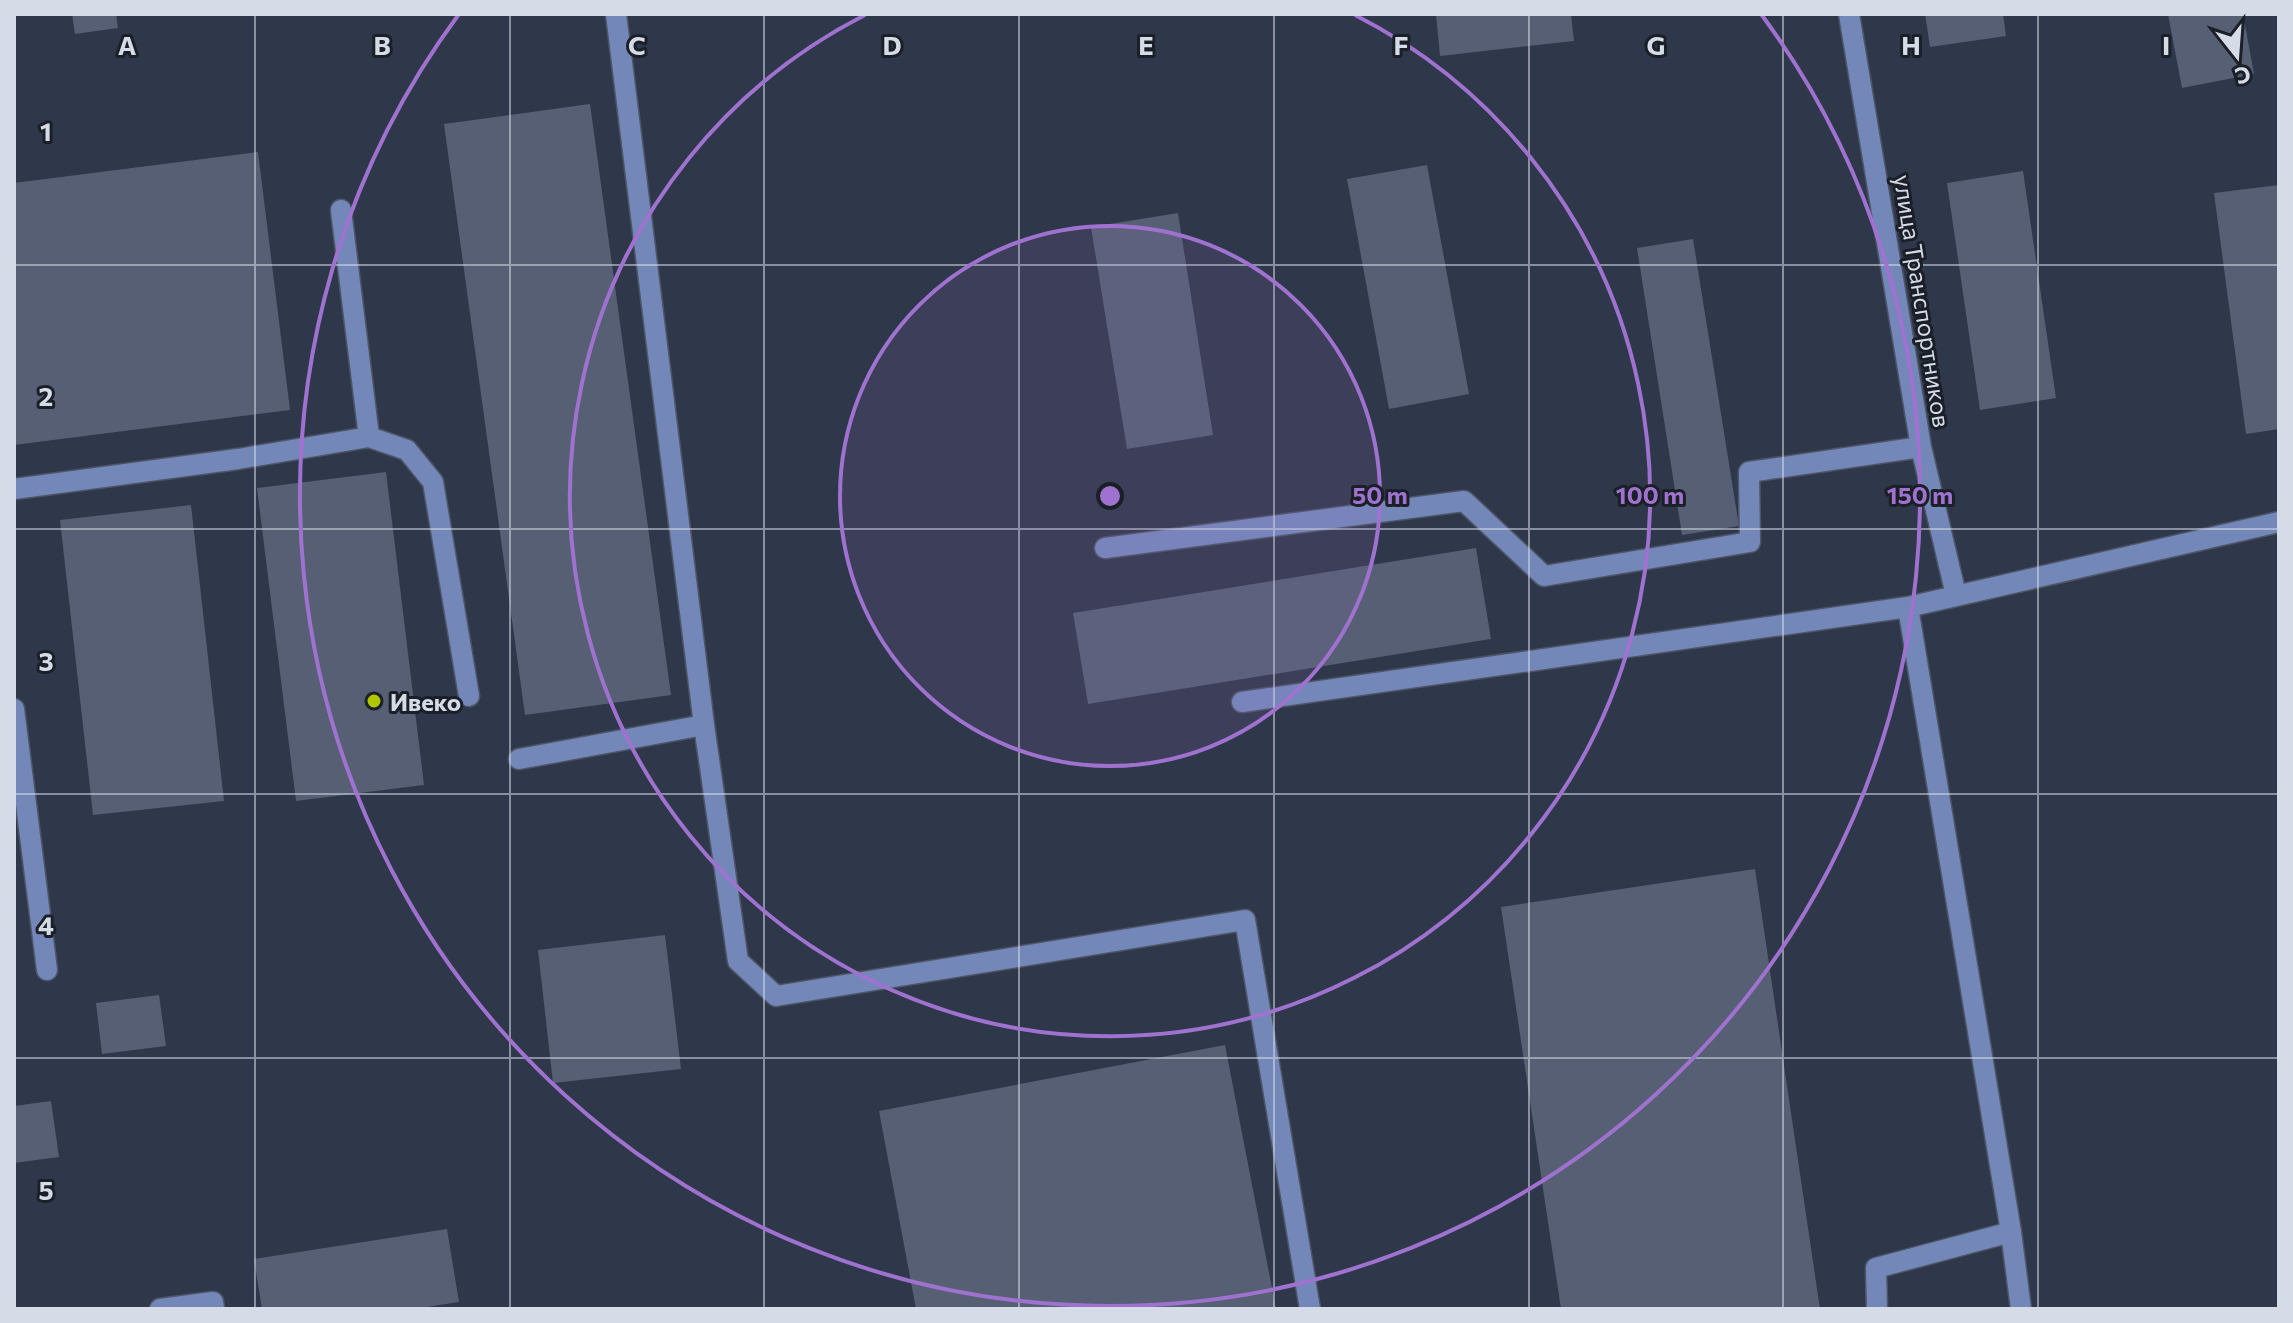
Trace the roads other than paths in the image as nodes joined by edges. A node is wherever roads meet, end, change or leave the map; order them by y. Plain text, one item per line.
1 (616, 14) edge
2 (1849, 14) edge
3 (341, 210) dead end
4 (369, 437) junction
5 (1921, 447) junction
6 (14, 489) edge
7 (2279, 522) edge
8 (1105, 548) dead end
9 (1956, 595) junction
10 (1908, 607) junction
11 (469, 696) dead end
12 (1242, 702) dead end
13 (14, 709) edge
14 (704, 725) junction
15 (519, 759) dead end
16 (47, 970) dead end
17 (2011, 1232) junction
18 (160, 1309) edge
19 (214, 1309) edge
20 (1310, 1309) edge
21 (1877, 1309) edge
22 (2021, 1309) edge

1 - 14 street
2 - 5 street, улица Транспортников
3 - 4 street
4 - 6 street
4 - 11 street
5 - 8 street
5 - 9 street, улица Транспортников
7 - 9 street
9 - 10 street
10 - 12 street
10 - 17 street
13 - 16 street
14 - 15 street
14 - 20 street
17 - 21 street
17 - 22 street
18 - 19 street

